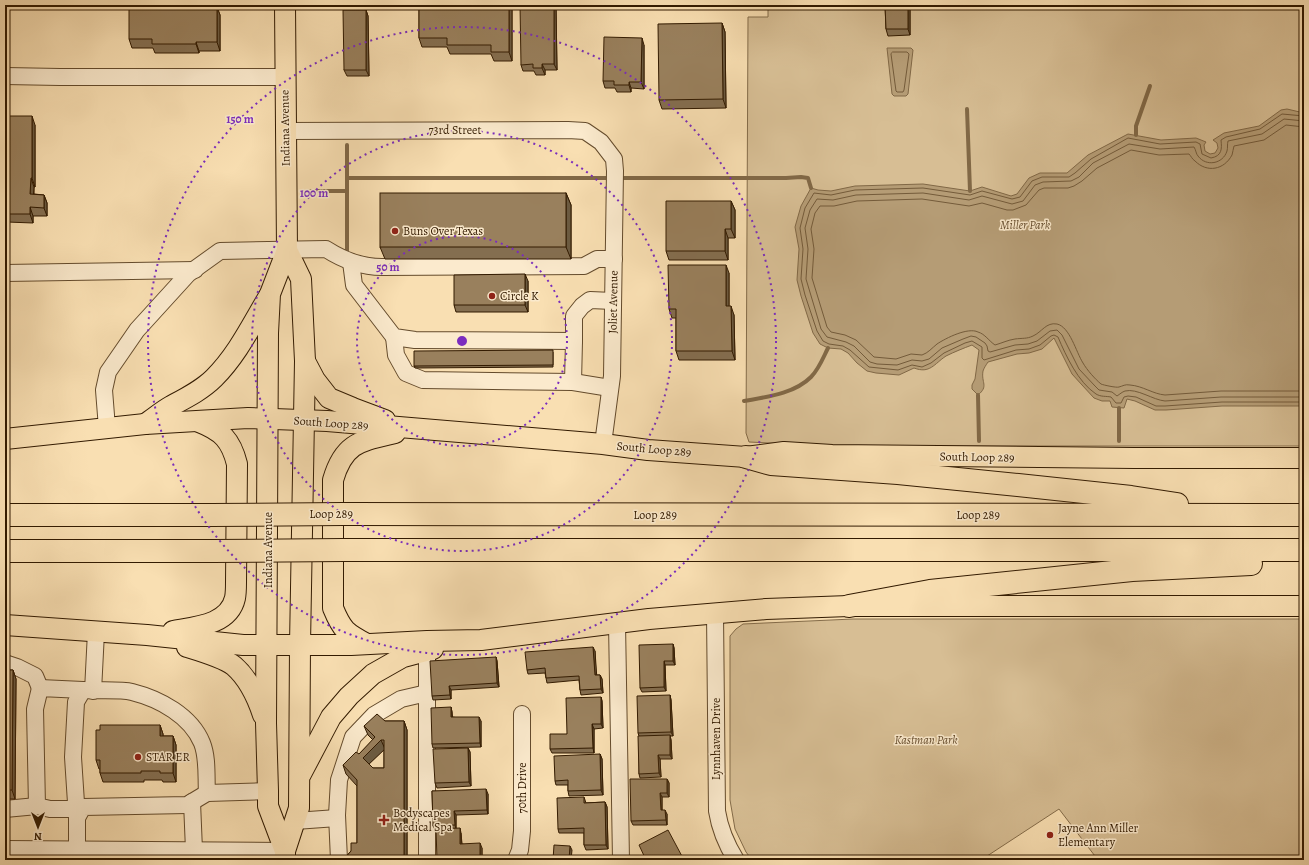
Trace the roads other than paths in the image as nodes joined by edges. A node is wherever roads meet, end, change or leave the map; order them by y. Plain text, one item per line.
1 (284, 5) edge
2 (5, 76) edge
3 (285, 77) junction
4 (285, 131) junction
5 (614, 159) joint
6 (287, 250) junction
7 (614, 259) junction
8 (352, 262) junction
9 (195, 270) junction
10 (5, 273) edge
11 (270, 294) junction
12 (613, 301) junction
13 (394, 337) junction
14 (574, 341) junction
15 (436, 360) junction
16 (454, 360) junction
17 (471, 360) junction
18 (488, 360) junction
19 (507, 360) junction
20 (525, 360) junction
21 (546, 360) junction
22 (305, 361) junction
23 (573, 382) junction
24 (610, 388) junction
25 (269, 419) junction
26 (303, 420) junction
27 (198, 421) junction
28 (145, 424) junction
29 (107, 428) junction
30 (411, 429) junction
31 (5, 439) edge
32 (603, 444) junction
33 (746, 457) junction
34 (1304, 458) edge
35 (5, 515) edge
36 (1254, 515) junction
37 (1304, 515) edge
38 (1304, 550) edge
39 (5, 551) edge
40 (1304, 560) edge
41 (849, 606) junction
42 (1304, 606) edge
43 (715, 613) junction
44 (617, 623) junction
45 (5, 625) edge
46 (96, 632) junction
47 (147, 636) junction
48 (481, 640) junction
49 (367, 644) junction
50 (267, 646) junction
51 (300, 646) junction
52 (427, 650) junction
53 (5, 663) edge
54 (40, 688) junction
55 (88, 691) junction
56 (427, 693) junction
57 (522, 714) dead end
58 (266, 723) junction
59 (299, 778) junction
60 (268, 791) junction
61 (207, 793) junction
62 (192, 802) junction
63 (37, 806) junction
64 (5, 809) edge
65 (77, 814) junction
66 (337, 818) junction
67 (295, 821) junction
68 (5, 849) edge
69 (74, 853) edge
70 (185, 853) edge
71 (225, 855) edge
72 (284, 855) edge
73 (339, 860) edge
74 (427, 860) edge
75 (516, 860) edge
76 (620, 860) edge
77 (736, 860) edge

1 - 3 main road, Indiana Avenue
2 - 3 street
3 - 4 main road, Indiana Avenue
4 - 5 street, 73rd Street
4 - 6 main road, Indiana Avenue
5 - 7 street, Joliet Avenue
6 - 8 street
6 - 9 street
6 - 11 main road, Indiana Avenue
6 - 22 main road, Indiana Avenue
7 - 8 street
7 - 12 street, Joliet Avenue
8 - 13 street
9 - 10 street
9 - 29 street
11 - 25 main road, Indiana Avenue
11 - 28 main road
12 - 14 street
12 - 24 street, Joliet Avenue
13 - 15 street
13 - 15 street
14 - 21 street
14 - 23 street
15 - 16 street
15 - 16 street
16 - 17 street
16 - 17 street
17 - 18 street
17 - 18 street
18 - 19 street
18 - 19 street
19 - 20 street
19 - 20 street
20 - 21 street
20 - 21 street
21 - 23 street
22 - 26 main road, Indiana Avenue
22 - 30 main road
23 - 24 street
24 - 32 street, Joliet Avenue
25 - 26 main road, South Loop 289
25 - 27 main road, South Loop 289
25 - 50 main road, Indiana Avenue
26 - 30 main road, South Loop 289
26 - 51 main road, Indiana Avenue
27 - 28 main road, South Loop 289
27 - 47 main road
28 - 29 main road, South Loop 289
29 - 31 main road, South Loop 289
30 - 32 main road, South Loop 289
30 - 49 main road
32 - 33 main road, South Loop 289
33 - 34 main road, South Loop 289
33 - 36 highway
35 - 36 highway, Loop 289, bridge
36 - 37 highway, Loop 289
38 - 39 highway, bridge
40 - 41 highway
41 - 42 main road
41 - 43 main road
43 - 44 main road
43 - 77 street, Lynnhaven Drive
44 - 48 main road
44 - 76 street
45 - 46 main road
46 - 47 main road
46 - 55 street
47 - 50 main road
47 - 58 main road
48 - 49 main road
48 - 52 main road
49 - 51 main road
50 - 51 main road
50 - 58 main road, Indiana Avenue
51 - 59 main road, Indiana Avenue
52 - 56 street
52 - 59 main road
53 - 54 street
54 - 55 street
54 - 63 street
55 - 61 street
55 - 65 street
56 - 66 street
56 - 74 street
57 - 75 street, 70th Drive
58 - 60 main road, Indiana Avenue
59 - 67 main road, Indiana Avenue
60 - 61 street
60 - 72 main road, Indiana Avenue
61 - 62 street
62 - 65 street
62 - 70 street
63 - 64 street
63 - 65 street
65 - 69 street
66 - 67 street
66 - 73 street
67 - 72 main road, Indiana Avenue
68 - 69 street
69 - 70 street
70 - 71 street
71 - 72 street

